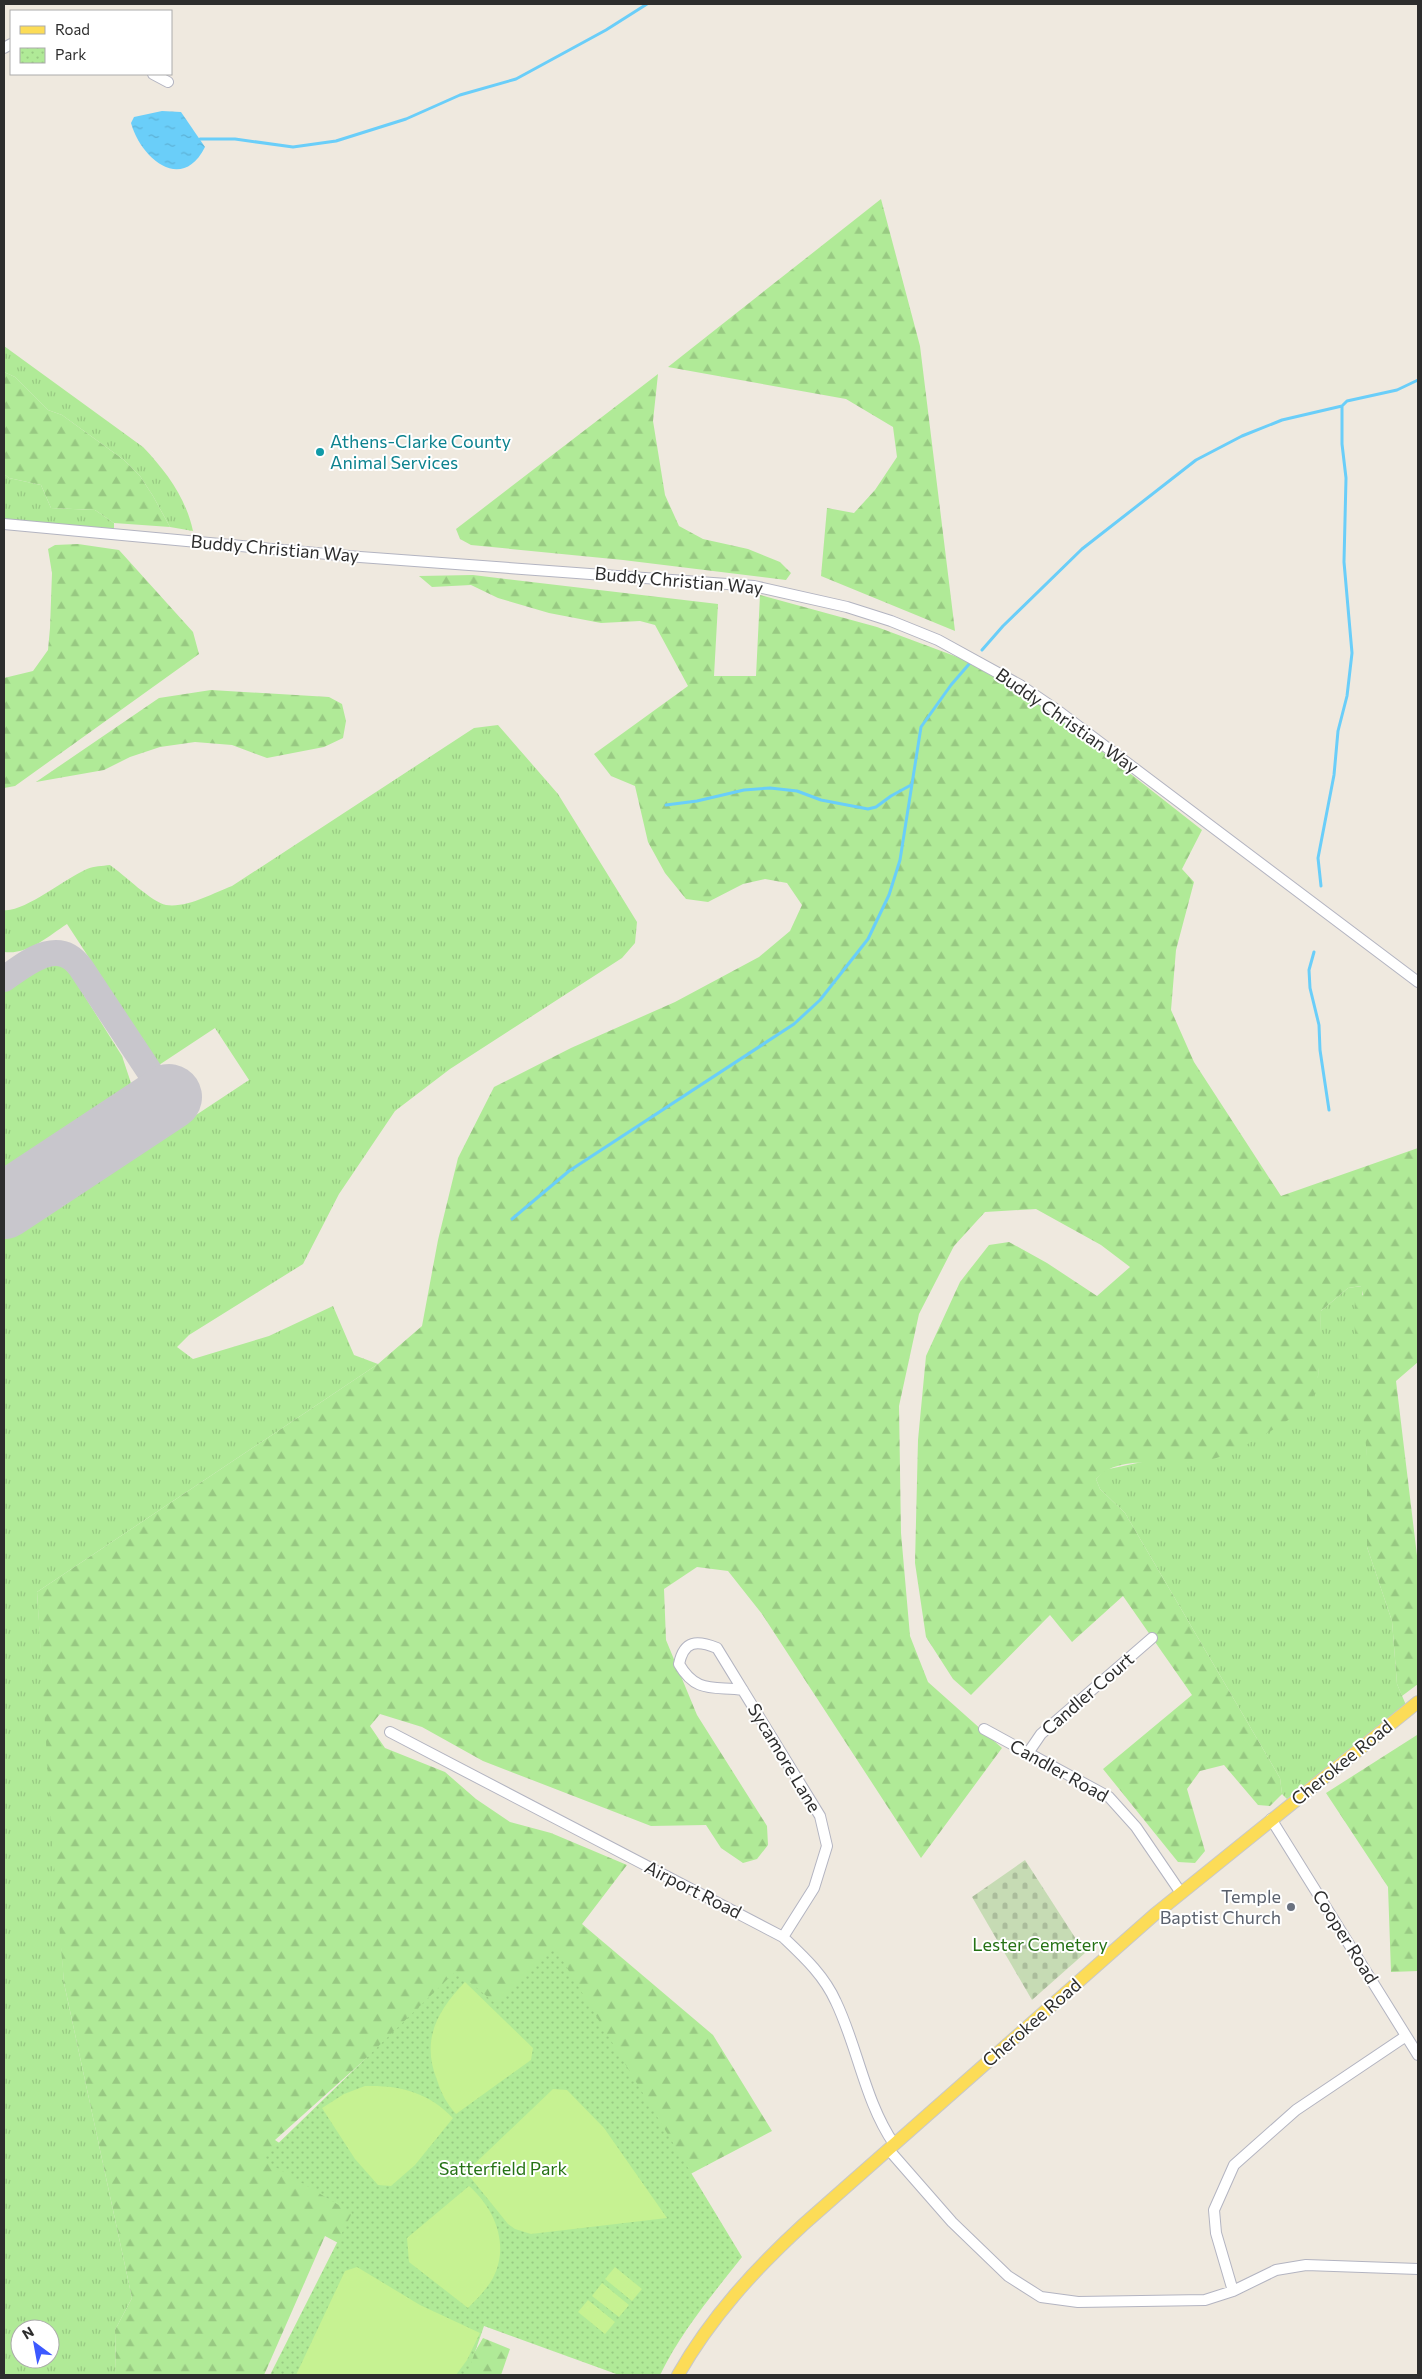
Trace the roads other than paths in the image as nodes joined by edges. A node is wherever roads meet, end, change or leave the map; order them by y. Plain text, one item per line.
1 (155, 75) edge
2 (168, 82) dead end
3 (4, 524) edge
4 (1418, 982) edge
5 (1152, 1638) dead end
6 (743, 1690) junction
7 (1418, 1702) edge
8 (984, 1729) dead end
9 (390, 1732) dead end
10 (1028, 1753) junction
11 (1271, 1819) junction
12 (1181, 1893) junction
13 (783, 1936) junction
14 (1406, 2036) junction
15 (1418, 2055) edge
16 (892, 2147) junction
17 (1418, 2269) edge
18 (1233, 2292) junction
19 (678, 2375) edge

1 - 2 street
3 - 4 street, Buddy Christian Way
5 - 10 street, Candler Court
6 - 6 street, Sycamore Lane
6 - 13 street, Sycamore Lane
7 - 11 main road, Cherokee Road
8 - 10 street, Candler Road
9 - 13 street, Airport Road
10 - 12 street, Candler Road
11 - 12 main road, Cherokee Road
11 - 14 street, Cooper Road
12 - 16 main road, Cherokee Road
13 - 16 street, Airport Road
14 - 15 street, Cooper Road
14 - 18 street
16 - 18 street, Airport Road
16 - 19 main road, Cherokee Road
17 - 18 street, Airport Road

